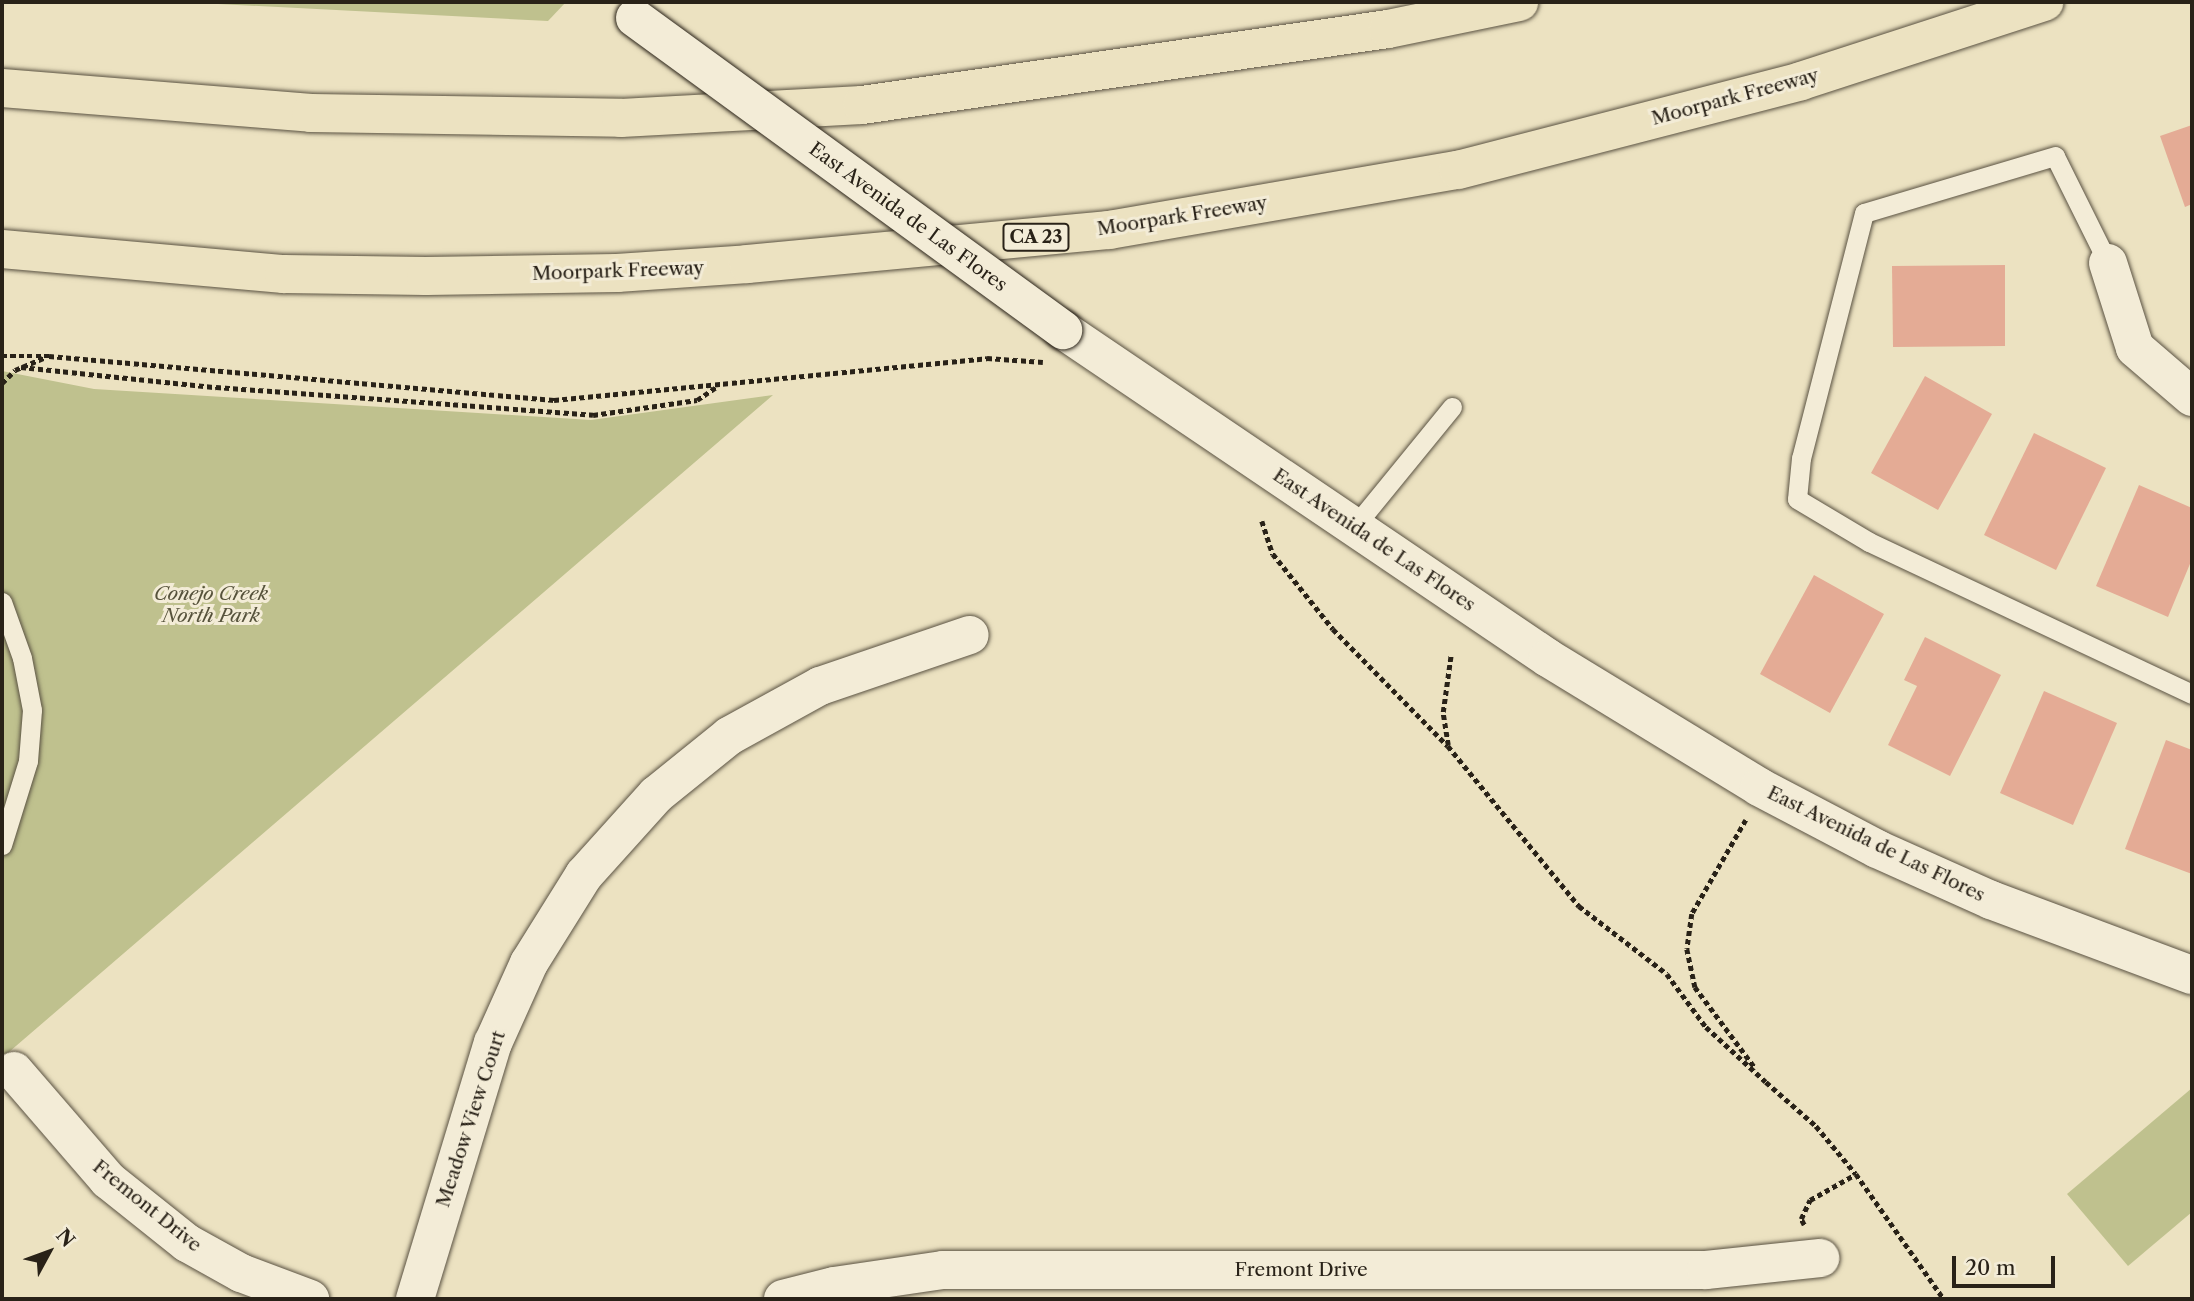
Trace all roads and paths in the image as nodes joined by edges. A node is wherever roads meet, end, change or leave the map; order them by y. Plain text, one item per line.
1 (1519, 2) edge
2 (2044, 2) edge
3 (625, 10) edge
4 (2, 89) edge
5 (2, 249) edge
6 (2108, 263) joint
7 (1055, 346) junction
8 (2, 356) edge
9 (49, 356) junction
10 (21, 367) junction
11 (2, 383) edge
12 (719, 386) junction
13 (2192, 397) edge
14 (1452, 407) dead end
15 (1262, 521) dead end
16 (1354, 527) junction
17 (2, 602) edge
18 (970, 635) dead end
19 (1451, 654) dead end
20 (2192, 694) edge
21 (1448, 746) junction
22 (1759, 787) junction
23 (2, 845) edge
24 (2192, 975) edge
25 (14, 1071) dead end
26 (1766, 1082) junction
27 (1856, 1174) junction
28 (1820, 1258) joint
29 (310, 1299) edge
30 (415, 1299) edge
31 (783, 1299) edge
32 (1944, 1299) edge

1 - 4 highway
2 - 5 highway, Moorpark Freeway / CA 23
3 - 7 street, East Avenida de Las Flores, bridge
6 - 13 street
6 - 20 lane
7 - 12 path
7 - 16 street, East Avenida de Las Flores
8 - 9 path
9 - 10 path
9 - 12 path
10 - 11 path
10 - 12 path
14 - 16 lane
15 - 21 path
16 - 22 street, East Avenida de Las Flores
17 - 23 lane
18 - 30 street, Meadow View Court
19 - 21 path
21 - 26 path
22 - 24 street, East Avenida de Las Flores
22 - 26 path
25 - 29 street, Fremont Drive
26 - 27 path
27 - 28 path
27 - 32 path
28 - 31 street, Fremont Drive

